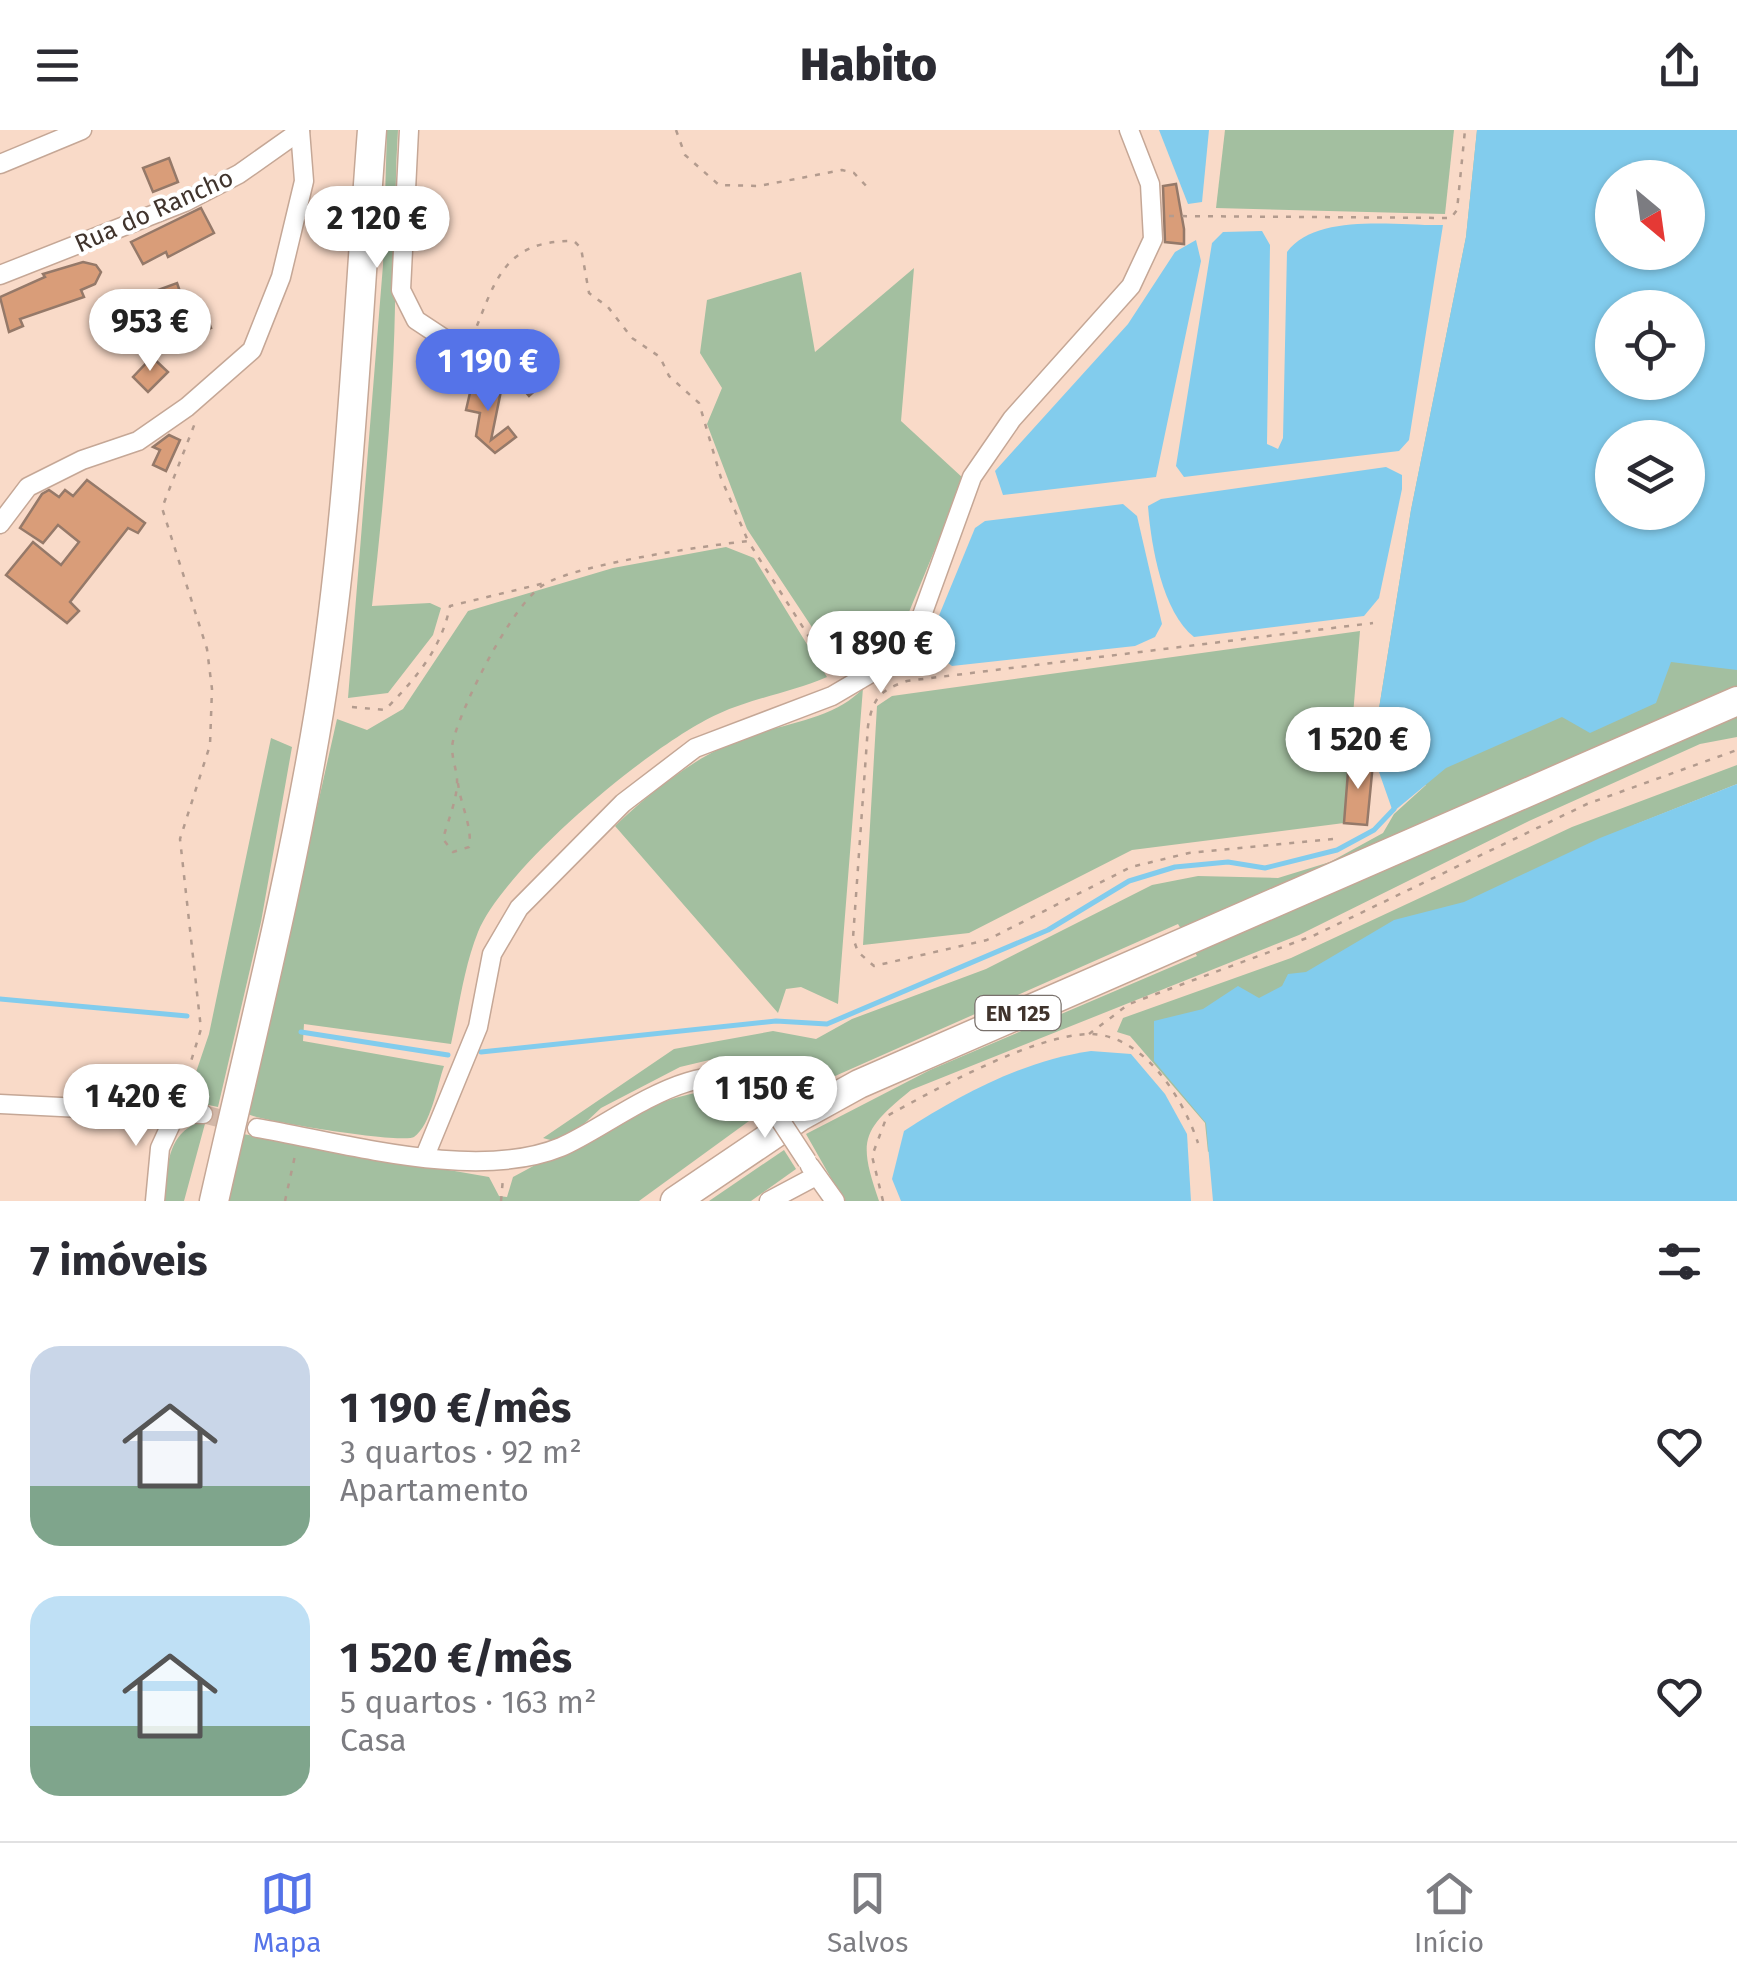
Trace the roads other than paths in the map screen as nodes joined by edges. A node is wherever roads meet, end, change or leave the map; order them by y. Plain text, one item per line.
1 (82, 130) edge
2 (372, 130) edge
3 (409, 130) edge
4 (1129, 130) edge
5 (300, 131) edge
6 (63, 134) edge
7 (0, 164) edge
8 (0, 275) edge
9 (466, 353) road end
10 (0, 524) edge
11 (1737, 701) edge
12 (0, 1104) edge
13 (176, 1113) junction
14 (203, 1114) tunnel mouth
15 (256, 1128) tunnel mouth
16 (226, 1140) junction
17 (426, 1156) junction
18 (811, 1169) junction
19 (155, 1201) edge
20 (205, 1201) edge
21 (214, 1201) edge
22 (675, 1201) edge
23 (769, 1201) edge
24 (835, 1201) edge

1 - 6 street
2 - 16 main road
3 - 9 street
4 - 17 street
5 - 8 street, Rua do Rancho
5 - 10 street
6 - 7 street
11 - 22 main road, EN 125
12 - 13 street
13 - 14 street
13 - 19 street
15 - 17 street
16 - 20 main road
16 - 21 main road
17 - 18 street, bridge
18 - 23 street
18 - 24 street

